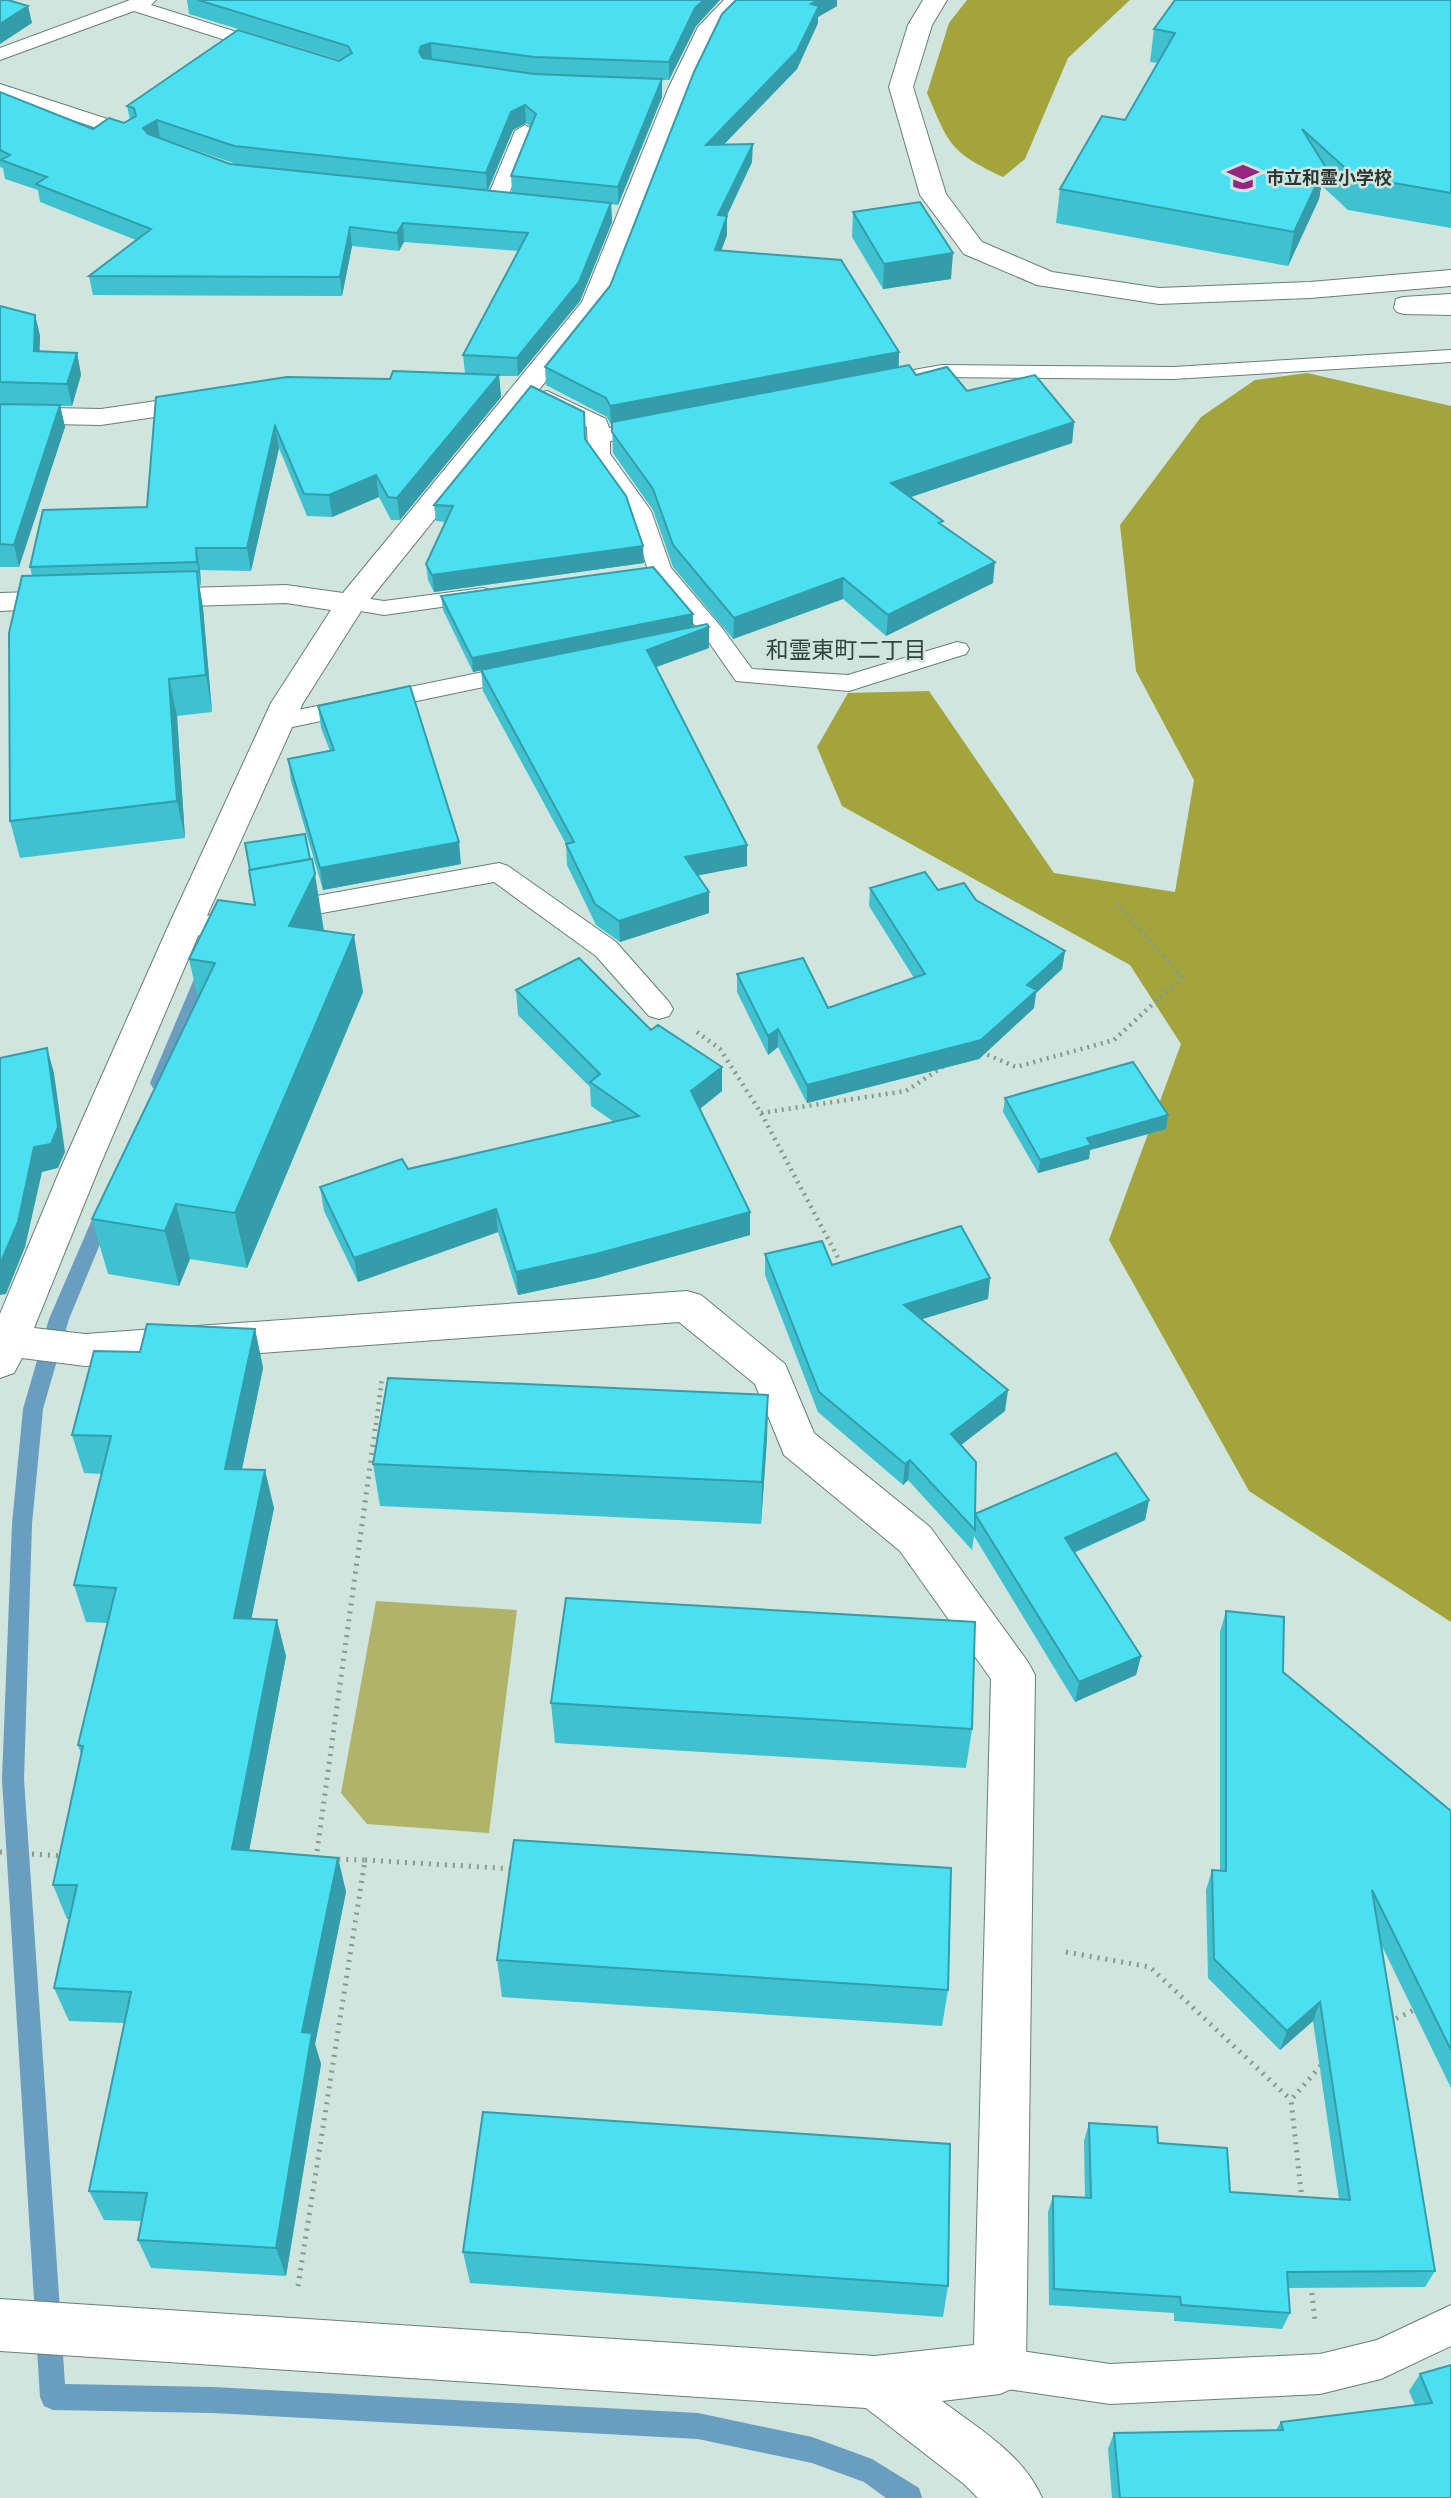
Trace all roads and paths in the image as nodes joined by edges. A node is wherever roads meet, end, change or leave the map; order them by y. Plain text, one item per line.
1 (89, 0) edge
2 (737, 0) edge
3 (935, 0) edge
4 (133, 5) edge
5 (0, 54) edge
6 (290, 54) edge
7 (0, 90) edge
8 (525, 131) dead end
9 (128, 132) edge
10 (523, 204) edge
11 (604, 212) edge
12 (631, 215) junction
13 (1451, 278) edge
14 (1451, 300) edge
15 (1451, 309) edge
16 (1451, 356) edge
17 (890, 380) edge
18 (493, 386) edge
19 (527, 388) junction
20 (229, 399) edge
21 (0, 415) edge
22 (679, 422) edge
23 (598, 437) junction
24 (660, 570) junction
25 (634, 574) edge
26 (504, 592) edge
27 (0, 603) edge
28 (351, 603) junction
29 (714, 633) junction
30 (687, 639) edge
31 (957, 649) dead end
32 (551, 666) edge
33 (278, 722) junction
34 (1114, 900) dead end
35 (184, 929) junction
36 (659, 1009) joint
37 (972, 1048) edge
38 (950, 1062) edge
39 (761, 1114) junction
40 (847, 1273) edge
41 (390, 1328) junction
42 (5, 1351) edge
43 (0, 1852) edge
44 (66, 1856) edge
45 (303, 1859) edge
46 (316, 1859) junction
47 (365, 1860) junction
48 (530, 1870) edge
49 (1009, 1941) junction
50 (1428, 2003) edge
51 (1382, 2026) edge
52 (1327, 2059) edge
53 (1291, 2100) junction
54 (1303, 2209) edge
55 (1310, 2278) edge
56 (4, 2324) edge
57 (1451, 2325) edge
58 (289, 2345) junction
59 (1000, 2368) junction
60 (1320, 2374) junction
61 (875, 2382) junction
62 (1015, 2498) edge

1 - 4 lane
2 - 12 street
3 - 13 street
4 - 5 lane
4 - 6 lane
7 - 9 lane
8 - 10 lane
11 - 12 lane
12 - 19 street
14 - 15 lane
16 - 17 lane
18 - 19 street
19 - 23 lane
19 - 28 street
20 - 21 street
22 - 23 lane
23 - 24 lane
24 - 25 lane
24 - 29 lane
26 - 28 lane
27 - 28 street
28 - 33 street
29 - 30 lane
29 - 31 lane
32 - 33 lane
33 - 35 street
34 - 37 path
35 - 36 lane
35 - 42 street
36 - 39 path
38 - 39 path
39 - 40 path
41 - 42 street
41 - 46 path
41 - 49 street
43 - 44 path
45 - 46 path
46 - 47 path
47 - 48 path
47 - 58 path
49 - 53 path
49 - 59 street
50 - 51 path
52 - 53 path
53 - 54 path
55 - 60 path
56 - 58 street
57 - 60 lane
58 - 61 street
59 - 60 lane
59 - 61 street
61 - 62 street

